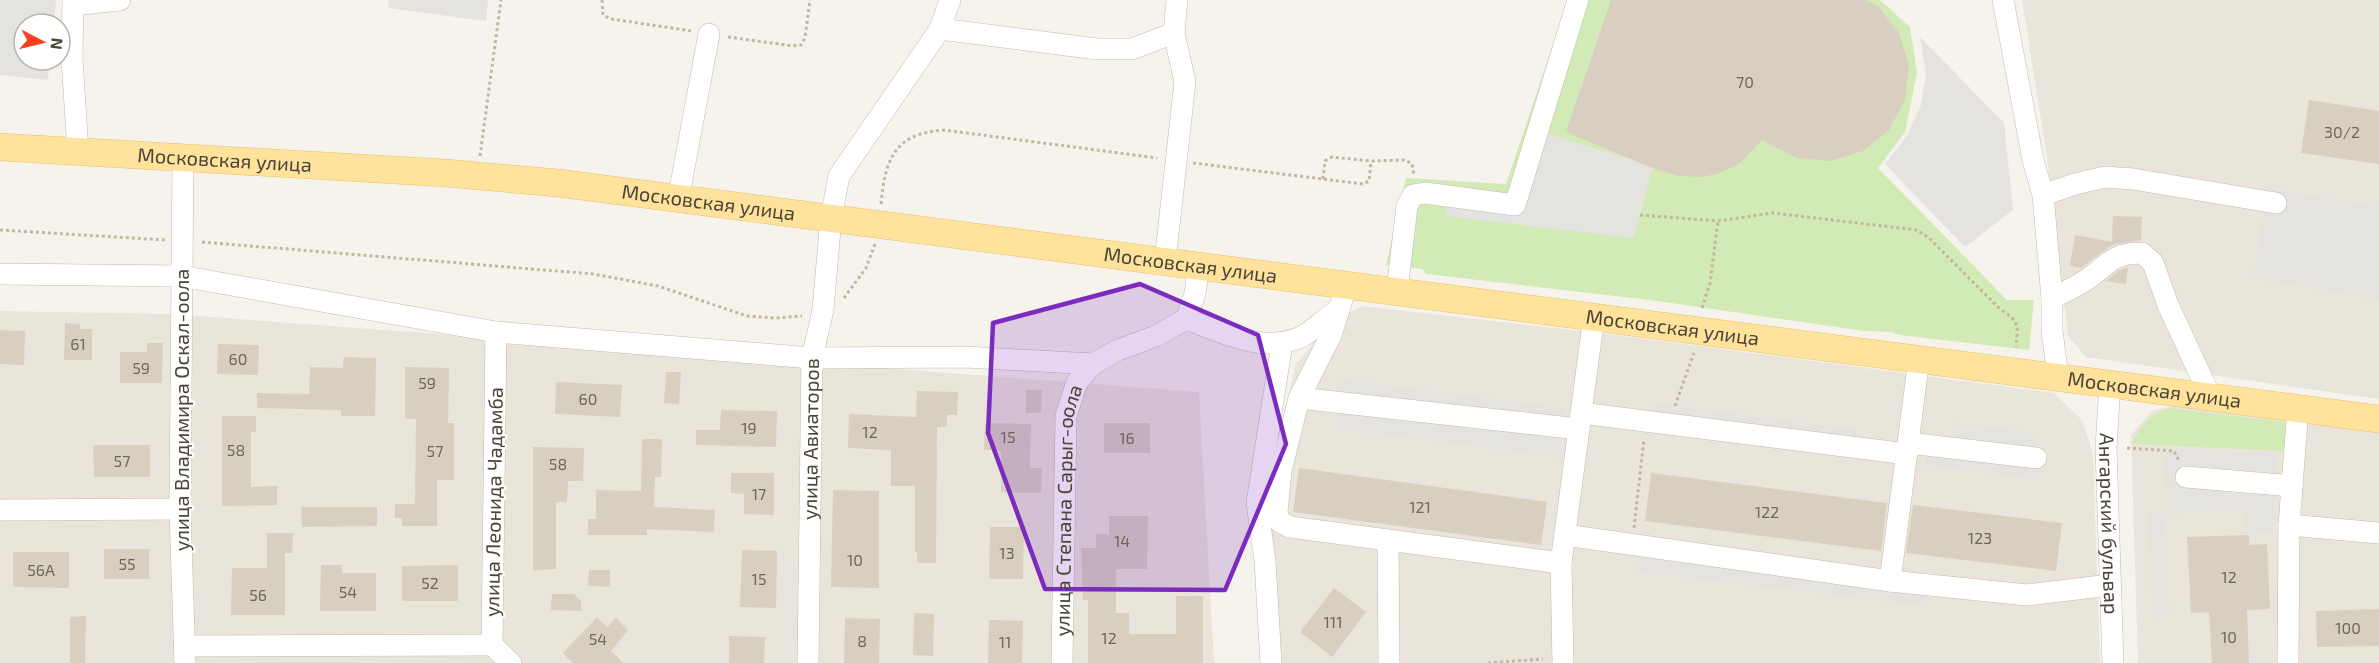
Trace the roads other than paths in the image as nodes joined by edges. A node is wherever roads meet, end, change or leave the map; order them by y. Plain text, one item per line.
1 (120, 0) edge
2 (950, 0) edge
3 (1177, 0) edge
4 (1578, 0) edge
5 (73, 2) edge
6 (2009, 3) edge
7 (940, 30) junction
8 (1174, 33) junction
9 (709, 34) dead end
10 (0, 147) edge
11 (78, 151) junction
12 (183, 157) junction
13 (2043, 195) junction
14 (678, 200) junction
15 (2276, 203) dead end
16 (831, 218) junction
17 (1165, 261) junction
18 (1199, 264) junction
19 (0, 274) edge
20 (181, 276) junction
21 (1347, 284) junction
22 (1397, 291) junction
23 (2052, 298) junction
24 (1339, 310) junction
25 (1594, 316) junction
26 (1186, 319) junction
27 (496, 332) junction
28 (1282, 343) junction
29 (812, 358) junction
30 (1919, 359) junction
31 (1093, 364) junction
32 (2058, 377) junction
33 (2110, 384) junction
34 (1299, 398) junction
35 (2211, 398) junction
36 (2298, 408) junction
37 (2379, 419) edge
38 (1580, 421) junction
39 (1908, 448) junction
40 (2036, 458) dead end
41 (2186, 477) road end
42 (2292, 486) junction
43 (180, 509) junction
44 (0, 510) edge
45 (2289, 525) junction
46 (2379, 533) edge
47 (1565, 535) junction
48 (1388, 540) junction
49 (1561, 563) junction
50 (1890, 581) junction
51 (2110, 585) junction
52 (492, 645) junction
53 (185, 654) edge
54 (1557, 661) edge
55 (511, 663) edge
56 (808, 663) edge
57 (1062, 663) edge
58 (1270, 663) edge
59 (1389, 663) edge
60 (2113, 663) edge
61 (2288, 663) edge

1 - 5 street
2 - 7 street, улица Авиаторов
3 - 8 street
4 - 22 street
5 - 11 street
6 - 13 street
7 - 8 street
7 - 16 street, улица Авиаторов
8 - 17 street
9 - 14 street
10 - 11 main road, Московская улица
11 - 12 main road, Московская улица
12 - 14 main road, Московская улица
12 - 20 street, улица Владимира Оскал-оола
13 - 15 street
13 - 23 street
14 - 16 main road, Московская улица
16 - 17 main road, Московская улица
16 - 29 street, улица Авиаторов
17 - 18 main road, Московская улица
18 - 21 main road, Московская улица
18 - 26 street
19 - 20 street
20 - 27 street
20 - 43 street, улица Владимира Оскал-оола
21 - 22 main road, Московская улица
21 - 24 street
22 - 25 main road, Московская улица
23 - 32 street
23 - 35 street
24 - 28 street
24 - 34 street
25 - 30 main road, Московская улица
25 - 38 street
26 - 28 street
26 - 31 street
27 - 29 street
27 - 52 street, улица Леонида Чадамба
28 - 58 street
29 - 31 street
29 - 56 street, улица Авиаторов
30 - 32 main road, Московская улица
30 - 39 street
31 - 57 street, улица Степана Сарыг-оола
32 - 33 main road, Московская улица
33 - 35 main road, Московская улица
33 - 51 street, Ангарский бульвар
34 - 38 street
34 - 48 street
35 - 36 main road, Московская улица
36 - 37 main road, Московская улица
36 - 42 street
38 - 39 street
38 - 47 street
39 - 40 street
39 - 50 street
41 - 42 street
42 - 45 street
43 - 44 street
43 - 53 street, улица Владимира Оскал-оола
45 - 46 street
45 - 61 street
47 - 49 street
47 - 50 street
48 - 49 street
48 - 59 street
49 - 54 street
50 - 51 street
51 - 60 street, Ангарский бульвар
52 - 53 street
52 - 55 street, улица Леонида Чадамба

